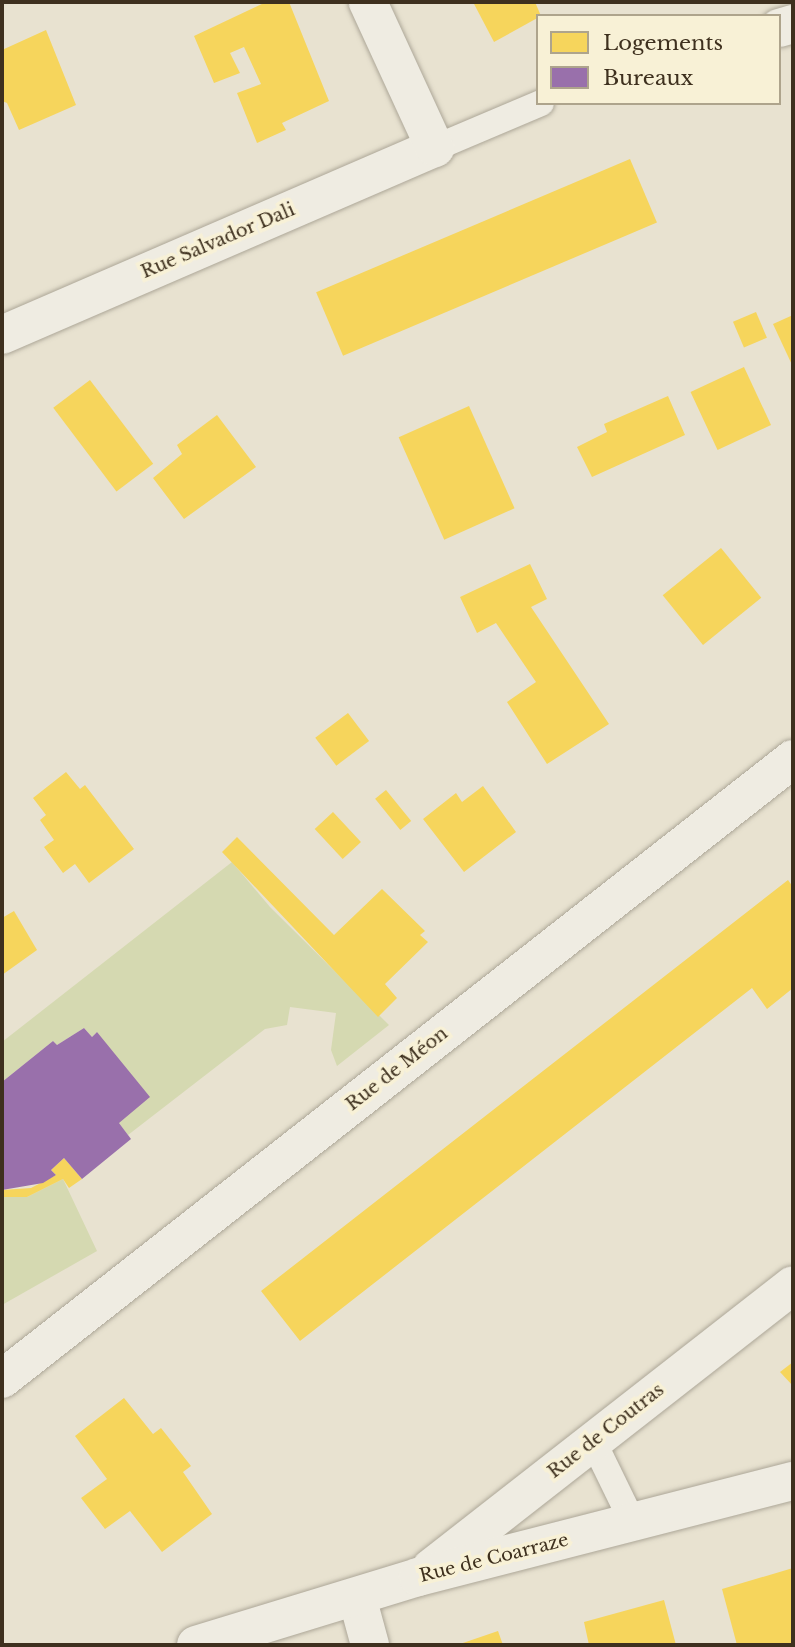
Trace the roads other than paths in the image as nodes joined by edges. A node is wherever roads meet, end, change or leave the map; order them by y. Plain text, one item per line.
1 (368, 2) edge
2 (536, 105) edge
3 (435, 148) junction
4 (2, 335) edge
5 (793, 759) edge
6 (793, 1285) edge
7 (2, 1379) edge
8 (593, 1441) junction
9 (793, 1480) edge
10 (633, 1523) junction
11 (418, 1577) junction
12 (357, 1597) junction
13 (197, 1645) edge
14 (370, 1645) edge

1 - 3 street
2 - 3 lane
3 - 4 street, Rue Salvador Dali
5 - 7 street, Rue de Méon
6 - 8 street, Rue de Coutras
8 - 10 lane
8 - 11 street, Rue de Coutras
9 - 10 street, Rue de Coarraze
10 - 11 street, Rue de Coarraze
11 - 12 street, Rue de Coarraze
12 - 13 street, Rue de Coarraze
12 - 14 street

